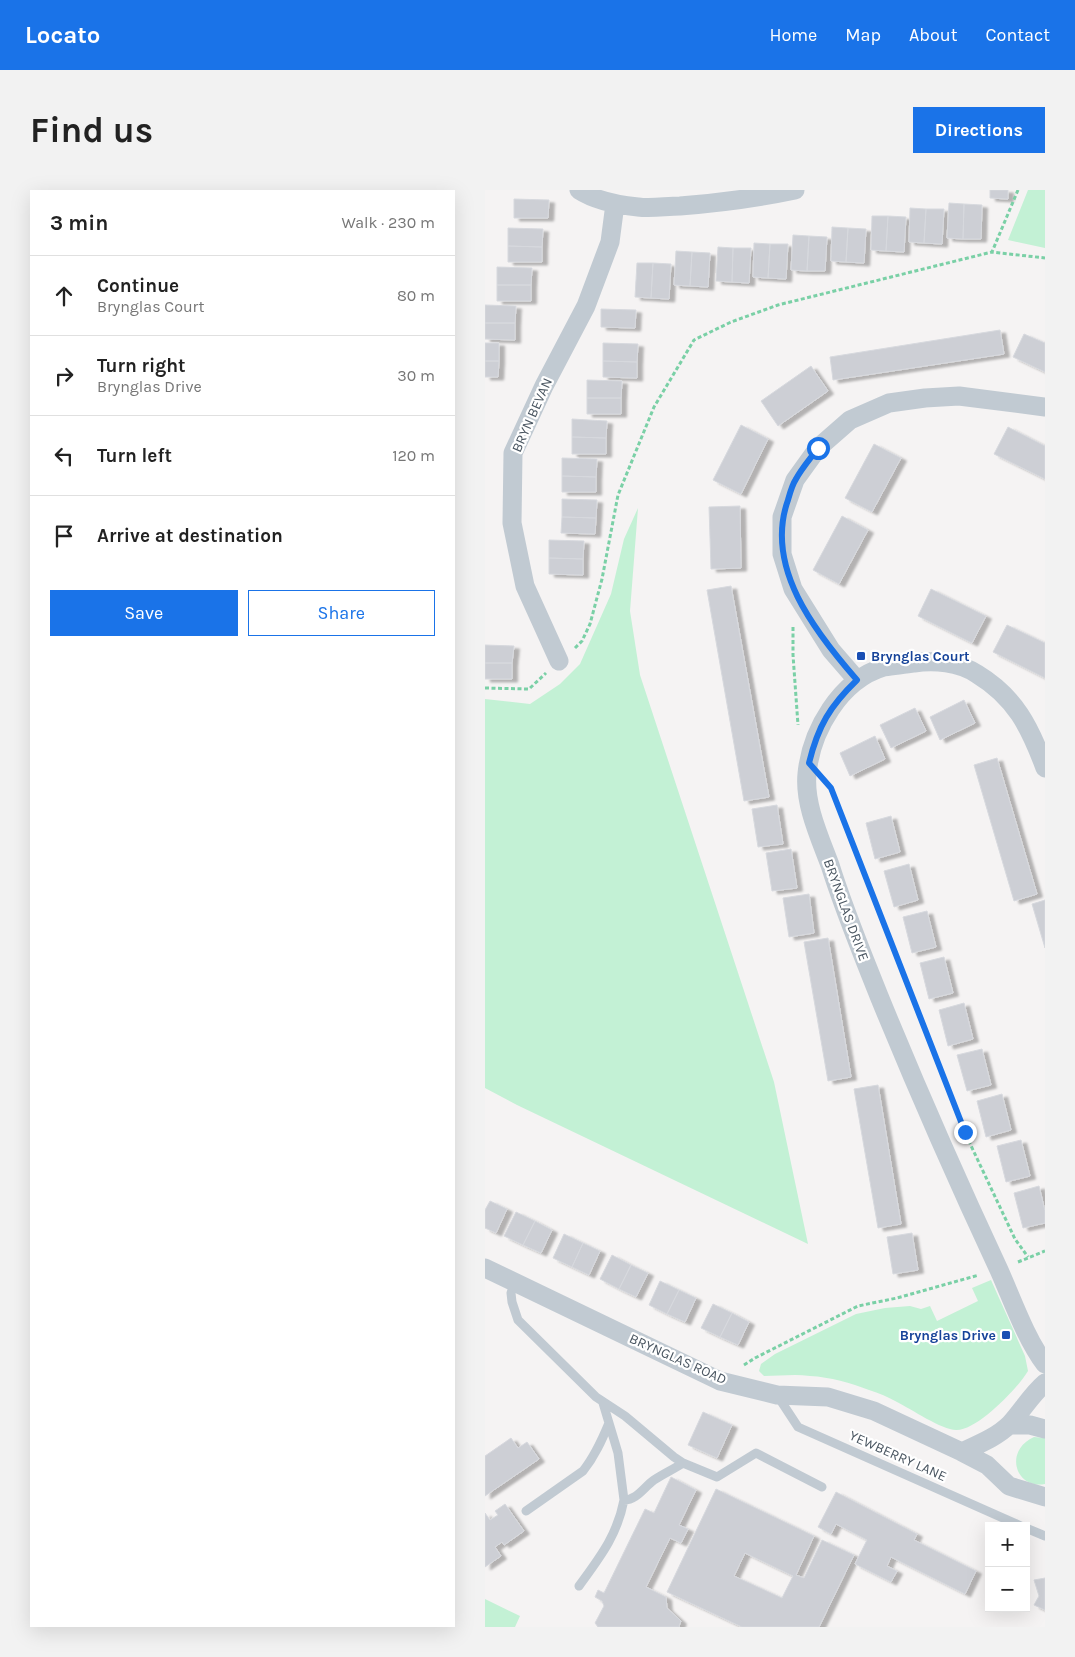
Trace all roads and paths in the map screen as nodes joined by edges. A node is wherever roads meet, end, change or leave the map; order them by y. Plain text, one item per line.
1 (579, 190) edge
2 (795, 190) edge
3 (1018, 190) edge
4 (615, 204) junction
5 (992, 252) junction
6 (1045, 258) edge
7 (1045, 407) edge
8 (800, 600) junction
9 (559, 661) junction
10 (857, 680) junction
11 (485, 688) edge
12 (799, 730) dead end
13 (809, 763) junction
14 (1045, 768) edge
15 (1045, 1251) edge
16 (1028, 1257) junction
17 (485, 1268) edge
18 (999, 1270) junction
19 (515, 1282) junction
20 (1045, 1364) edge
21 (721, 1380) junction
22 (1045, 1382) edge
23 (777, 1395) junction
24 (603, 1403) junction
25 (609, 1423) junction
26 (1009, 1425) junction
27 (1045, 1430) edge
28 (963, 1452) junction
29 (683, 1463) junction
30 (822, 1487) dead end
31 (1045, 1497) edge
32 (624, 1500) junction
33 (526, 1511) dead end
34 (1012, 1522) edge
35 (1030, 1530) edge
36 (1045, 1536) edge
37 (579, 1586) dead end

1 - 4 street
2 - 4 street
3 - 5 path
4 - 9 street, BRYN BEVAN
5 - 6 path
5 - 9 path
7 - 8 street
8 - 10 street
8 - 12 path
9 - 11 path
10 - 13 street, BRYNGLAS DRIVE
10 - 14 street, BRYNGLAS DRIVE
13 - 16 path
13 - 18 street, BRYNGLAS DRIVE
15 - 16 path
16 - 18 path
17 - 19 street, BRYNGLAS ROAD
18 - 20 street, BRYNGLAS DRIVE
18 - 21 path
19 - 21 street, BRYNGLAS ROAD
19 - 24 lane
21 - 23 street, BRYNGLAS ROAD
22 - 26 street
23 - 28 street, BRYNGLAS ROAD
23 - 34 lane, YEWBERRY LANE
24 - 25 lane
24 - 29 lane
25 - 32 lane
25 - 33 lane
26 - 27 street
26 - 28 street
28 - 31 street, BRYNGLAS ROAD
29 - 30 lane
29 - 32 lane
32 - 37 lane
35 - 36 lane

